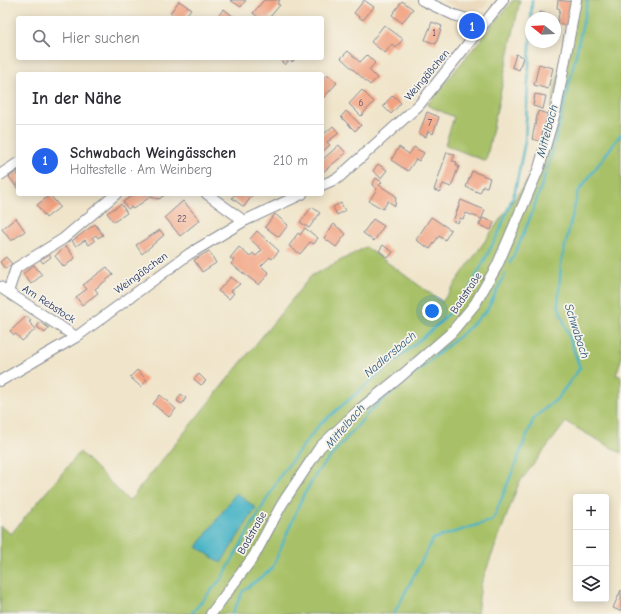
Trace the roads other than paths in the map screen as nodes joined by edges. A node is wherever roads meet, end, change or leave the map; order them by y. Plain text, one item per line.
1 (422, 0) edge
2 (503, 0) edge
3 (576, 0) edge
4 (483, 24) junction
5 (16, 164) edge
6 (0, 174) edge
7 (324, 184) edge
8 (114, 196) edge
9 (210, 196) edge
10 (298, 196) edge
11 (244, 221) junction
12 (4, 290) edge
13 (76, 336) junction
14 (0, 381) edge
15 (211, 614) edge

1 - 4 street
2 - 4 street, Weingäßchen
3 - 15 street, Badstraße
4 - 7 street, Weingäßchen
5 - 6 street
8 - 12 street, Am Rebstock
9 - 11 street
10 - 11 street, Weingäßchen
11 - 13 street, Weingäßchen
12 - 13 street, Am Rebstock
13 - 14 street, Weingäßchen

